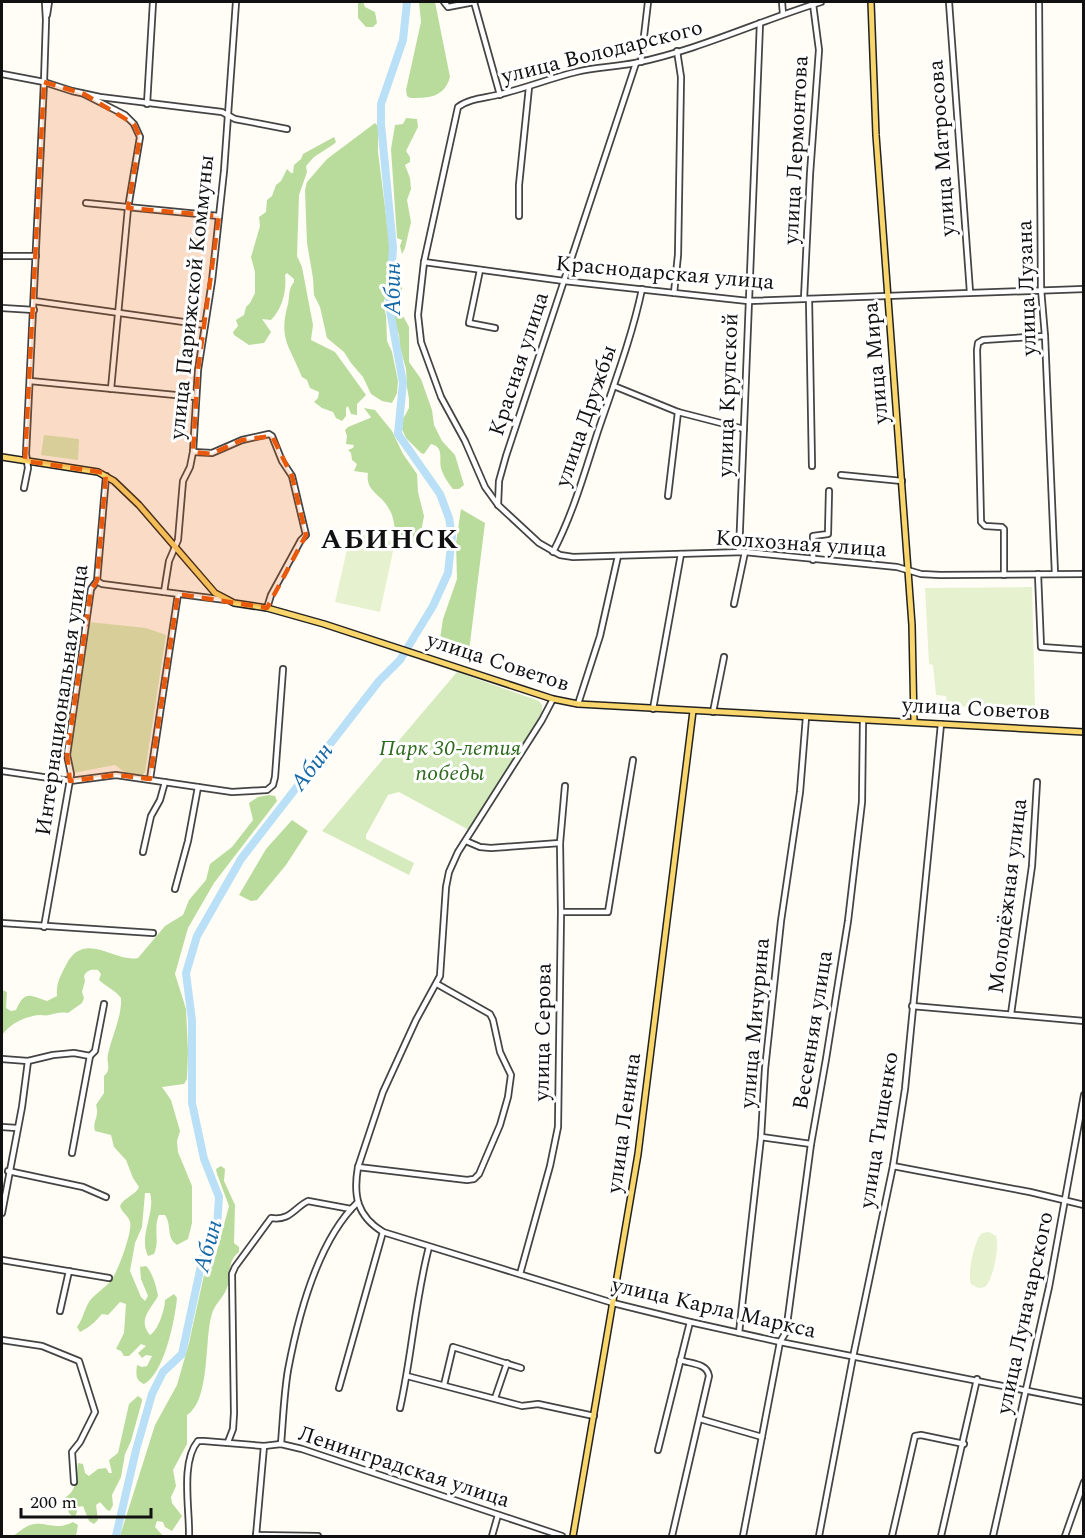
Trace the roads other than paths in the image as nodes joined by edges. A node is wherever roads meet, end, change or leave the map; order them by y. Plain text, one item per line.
1 (45, 2) edge
2 (50, 2) edge
3 (153, 2) edge
4 (236, 2) edge
5 (444, 2) edge
6 (648, 2) edge
7 (782, 2) edge
8 (821, 2) edge
9 (871, 2) edge
10 (949, 2) edge
11 (1039, 2) edge
12 (813, 4) junction
13 (783, 14) junction
14 (46, 20) junction
15 (760, 23) junction
16 (677, 51) junction
17 (638, 63) junction
18 (2, 74) edge
19 (44, 82) junction
20 (529, 87) junction
21 (84, 94) junction
22 (500, 95) junction
23 (147, 104) junction
24 (458, 107) joint
25 (226, 114) junction
26 (287, 129) dead end
27 (86, 203) dead end
28 (128, 208) junction
29 (219, 216) junction
30 (519, 216) dead end
31 (2, 256) edge
32 (36, 256) junction
33 (424, 262) junction
34 (480, 270) junction
35 (564, 281) junction
36 (642, 289) junction
37 (1041, 289) junction
38 (1083, 289) edge
39 (970, 292) junction
40 (674, 293) junction
41 (887, 297) junction
42 (807, 299) junction
43 (748, 301) junction
44 (34, 302) junction
45 (2, 308) edge
46 (34, 310) junction
47 (117, 312) junction
48 (205, 325) junction
49 (495, 328) dead end
50 (1045, 336) junction
51 (30, 381) junction
52 (614, 386) junction
53 (111, 389) junction
54 (196, 397) junction
55 (678, 412) junction
56 (744, 429) junction
57 (193, 452) junction
58 (2, 457) edge
59 (25, 461) junction
60 (812, 466) dead end
61 (842, 475) dead end
62 (106, 477) junction
63 (902, 481) junction
64 (24, 488) dead end
65 (829, 491) dead end
66 (668, 496) dead end
67 (498, 505) junction
68 (175, 548) junction
69 (553, 552) junction
70 (742, 552) junction
71 (681, 554) junction
72 (618, 556) junction
73 (813, 560) junction
74 (908, 571) junction
75 (1038, 574) junction
76 (1055, 574) junction
77 (1083, 574) edge
78 (1004, 575) junction
79 (97, 581) junction
80 (164, 592) junction
81 (178, 594) junction
82 (226, 600) junction
83 (734, 604) dead end
84 (267, 608) junction
85 (1083, 650) edge
86 (724, 657) dead end
87 (283, 669) dead end
88 (553, 699) junction
89 (578, 704) junction
90 (653, 709) junction
91 (693, 711) junction
92 (713, 712) junction
93 (806, 717) junction
94 (863, 720) junction
95 (914, 722) junction
96 (941, 724) junction
97 (1083, 732) edge
98 (633, 760) dead end
99 (2, 771) edge
100 (150, 779) junction
101 (70, 781) junction
102 (165, 782) junction
103 (1037, 782) dead end
104 (565, 786) dead end
105 (198, 787) junction
106 (466, 840) junction
107 (560, 843) junction
108 (143, 852) dead end
109 (175, 889) dead end
110 (561, 912) junction
111 (2, 923) edge
112 (44, 927) junction
113 (153, 933) dead end
114 (437, 984) junction
115 (104, 1004) dead end
116 (912, 1006) junction
117 (1011, 1014) junction
118 (1083, 1021) edge
119 (90, 1056) junction
120 (2, 1059) edge
121 (28, 1060) junction
122 (1083, 1095) edge
123 (2, 1127) edge
124 (17, 1128) junction
125 (761, 1137) junction
126 (811, 1144) junction
127 (72, 1153) dead end
128 (893, 1166) junction
129 (358, 1167) junction
130 (8, 1172) junction
131 (106, 1197) dead end
132 (1065, 1201) junction
133 (358, 1202) junction
134 (1083, 1205) edge
135 (351, 1209) junction
136 (2, 1213) edge
137 (383, 1232) junction
138 (429, 1246) junction
139 (2, 1260) edge
140 (69, 1271) junction
141 (520, 1274) junction
142 (109, 1278) dead end
143 (613, 1302) junction
144 (60, 1311) dead end
145 (690, 1322) junction
146 (739, 1333) junction
147 (2, 1340) edge
148 (780, 1342) junction
149 (853, 1357) junction
150 (680, 1360) junction
151 (507, 1363) junction
152 (520, 1368) dead end
153 (407, 1376) junction
154 (977, 1379) junction
155 (444, 1385) junction
156 (339, 1388) dead end
157 (1027, 1390) junction
158 (495, 1398) junction
159 (1083, 1402) edge
160 (400, 1408) dead end
161 (594, 1416) junction
162 (700, 1419) junction
163 (762, 1437) junction
164 (228, 1442) junction
165 (280, 1444) junction
166 (964, 1444) junction
167 (264, 1446) junction
168 (658, 1450) dead end
169 (74, 1482) dead end
170 (1083, 1482) edge
171 (498, 1515) junction
172 (189, 1536) edge
173 (256, 1536) edge
174 (318, 1536) edge
175 (492, 1536) edge
176 (562, 1536) edge
177 (573, 1536) edge
178 (672, 1536) edge
179 (742, 1536) edge
180 (819, 1536) edge
181 (892, 1536) edge
182 (941, 1536) edge
183 (993, 1536) edge
184 (1065, 1536) edge

1 - 14 street
2 - 14 street
3 - 23 street
4 - 25 street, улица Парижской Коммуны
5 - 22 street
6 - 17 street, Красная улица
7 - 13 street
8 - 12 street, улица Володарского
9 - 41 main road, улица Мира
10 - 39 street, улица Матросова
11 - 37 street, улица Лузана
12 - 13 street, улица Володарского
12 - 42 street, улица Лермонтова
13 - 15 street, улица Володарского
14 - 19 street
15 - 16 street, улица Володарского
15 - 43 street, улица Крупской
16 - 17 street, улица Володарского
16 - 40 street
17 - 20 street, улица Володарского
17 - 35 street, Красная улица
18 - 19 street
19 - 21 street
19 - 32 street
20 - 22 street, улица Володарского
20 - 30 street
21 - 23 street
21 - 28 street
22 - 24 street, улица Володарского
23 - 25 street
24 - 33 street, Колхозная улица
25 - 26 street
25 - 29 street, улица Парижской Коммуны
27 - 28 street
28 - 29 street
28 - 47 street
29 - 48 street, улица Парижской Коммуны
31 - 32 street
32 - 44 street
33 - 34 street, Краснодарская улица
33 - 67 street, Колхозная улица
34 - 35 street, Краснодарская улица
34 - 49 street
35 - 36 street, Краснодарская улица
35 - 67 street, Красная улица
36 - 40 street, Краснодарская улица
36 - 52 street, улица Дружбы
37 - 38 street, Краснодарская улица
37 - 39 street, Краснодарская улица
37 - 50 street, улица Лузана
39 - 41 street, Краснодарская улица
40 - 43 street, Краснодарская улица
41 - 42 street, Краснодарская улица
41 - 63 main road, улица Мира
42 - 43 street, Краснодарская улица
42 - 60 street, улица Лермонтова
43 - 56 street, улица Крупской
44 - 46 street
44 - 47 street
45 - 46 street
46 - 51 street
47 - 48 street
47 - 53 street
48 - 54 street, улица Парижской Коммуны
50 - 76 street, улица Лузана
50 - 78 street
51 - 53 street
51 - 59 street
52 - 55 street
52 - 69 street, улица Дружбы
53 - 54 street
54 - 57 street, улица Парижской Коммуны
55 - 56 street
55 - 66 street
56 - 70 street, улица Крупской
57 - 68 street, улица Парижской Коммуны
57 - 84 street
58 - 59 main road
59 - 62 main road
59 - 64 street
61 - 63 street
62 - 68 main road
62 - 79 street, Интернациональная улица
63 - 74 main road, улица Мира
65 - 73 street
67 - 69 street, Колхозная улица
68 - 80 street, улица Парижской Коммуны
68 - 82 main road
69 - 72 street, Колхозная улица
70 - 71 street, Колхозная улица
70 - 73 street, Колхозная улица
70 - 83 street, улица Крупской
71 - 72 street, Колхозная улица
71 - 90 street
72 - 89 street
73 - 74 street, Колхозная улица
74 - 78 street, Колхозная улица
74 - 95 main road, улица Мира
75 - 76 street, Колхозная улица
75 - 78 street, Колхозная улица
75 - 85 street
76 - 77 street, Колхозная улица
79 - 80 street
79 - 101 street, Интернациональная улица
80 - 81 street
81 - 82 street
81 - 100 street
82 - 84 main road, улица Советов
84 - 88 main road, улица Советов
86 - 92 street
87 - 105 street
88 - 89 main road, улица Советов
88 - 106 street
89 - 90 main road, улица Советов
90 - 91 main road, улица Советов
91 - 92 main road, улица Советов
91 - 143 main road, улица Ленина
92 - 93 main road, улица Советов
93 - 94 main road, улица Советов
93 - 125 street, улица Мичурина
94 - 95 main road, улица Советов
94 - 126 street, Весенняя улица
95 - 96 main road, улица Советов
96 - 97 main road, улица Советов
96 - 116 street, улица Тищенко
98 - 110 street
99 - 101 street
100 - 101 street
100 - 102 street
101 - 112 street, Интернациональная улица
102 - 105 street
102 - 108 street
103 - 117 street, Молодёжная улица
104 - 107 street, улица Серова
105 - 109 street
106 - 107 street
106 - 114 street
107 - 110 street, улица Серова
110 - 141 street, улица Серова
111 - 112 street
112 - 113 street
114 - 129 street
114 - 129 street
115 - 119 street
116 - 117 street
116 - 128 street, улица Тищенко
117 - 118 street
119 - 121 street
119 - 127 street
120 - 121 street
121 - 124 street
122 - 132 street, улица Луначарского
123 - 124 street
124 - 130 street
125 - 126 street
125 - 146 street, улица Мичурина
126 - 148 street, Весенняя улица
128 - 132 street
128 - 149 street, улица Тищенко
129 - 133 street
130 - 131 street
130 - 136 street
132 - 134 street
132 - 157 street, улица Луначарского
133 - 135 street
133 - 137 street, улица Карла Маркса
135 - 164 street
135 - 165 street
137 - 138 street, улица Карла Маркса
137 - 156 street
138 - 141 street, улица Карла Маркса
138 - 153 street
139 - 140 street
140 - 142 street
140 - 144 street
141 - 143 street, улица Карла Маркса
143 - 145 street, улица Карла Маркса
143 - 161 main road, улица Ленина
145 - 146 street, улица Карла Маркса
145 - 150 street
146 - 148 street, улица Карла Маркса
147 - 169 street
148 - 149 street, улица Карла Маркса
148 - 163 street, Весенняя улица
149 - 154 street, улица Карла Маркса
149 - 180 street, улица Тищенко
150 - 162 street
150 - 168 street
151 - 152 street
151 - 155 street
151 - 158 street
153 - 155 street
153 - 160 street
154 - 157 street, улица Карла Маркса
154 - 166 street
155 - 158 street
157 - 159 street, улица Карла Маркса
157 - 183 street, улица Луначарского
158 - 161 street
161 - 177 main road, улица Ленина
162 - 163 street
162 - 178 street
163 - 179 street, Весенняя улица
164 - 167 street, Ленинградская улица
164 - 172 street, Ленинградская улица
165 - 167 street, Ленинградская улица
165 - 171 street, Ленинградская улица
166 - 181 street
166 - 182 street
167 - 173 street
170 - 184 street
171 - 175 street
171 - 176 street, Ленинградская улица
173 - 174 street

